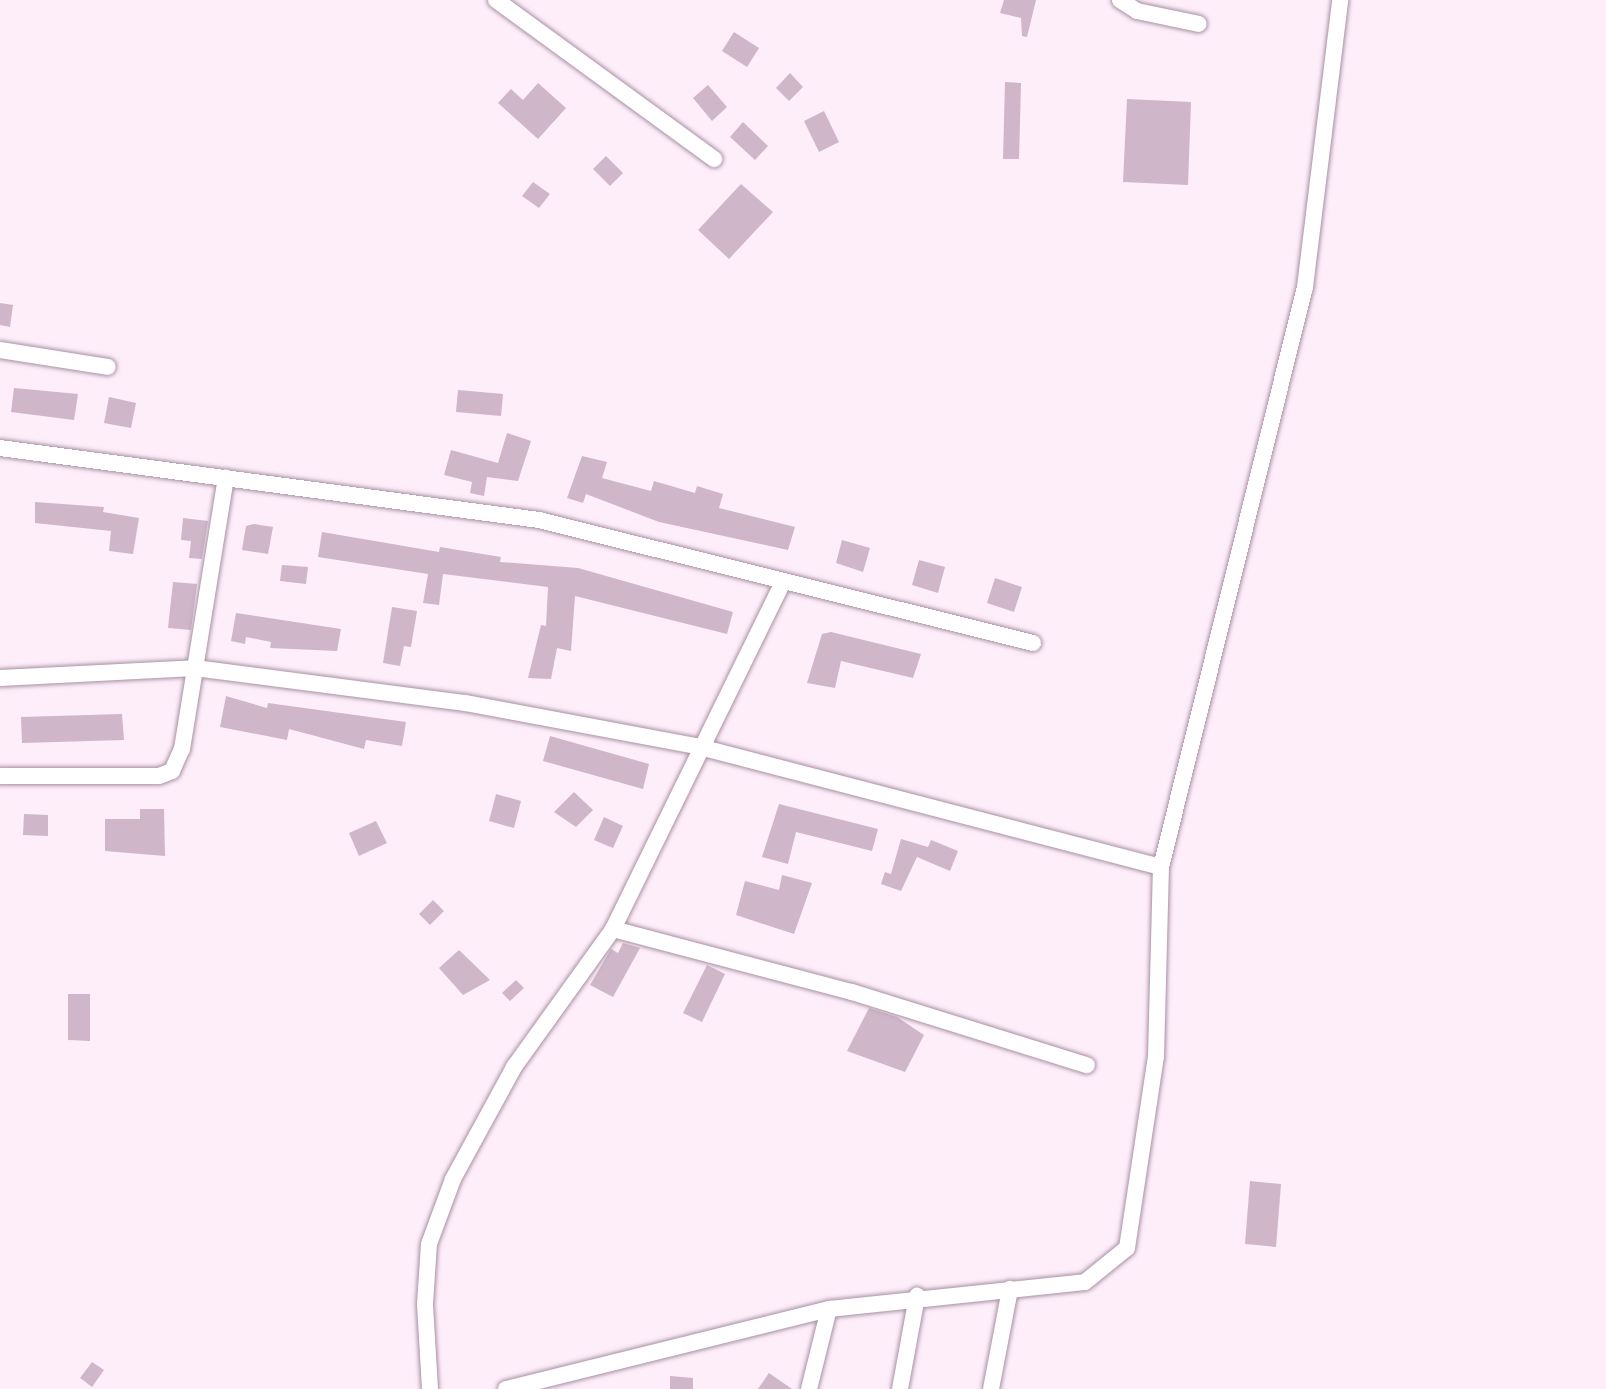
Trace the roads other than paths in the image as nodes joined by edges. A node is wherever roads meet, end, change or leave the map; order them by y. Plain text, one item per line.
1 (496, 0) edge
2 (1120, 0) edge
3 (1340, 0) edge
4 (1200, 24) dead end
5 (714, 159) dead end
6 (0, 350) edge
7 (108, 367) dead end
8 (0, 448) edge
9 (226, 478) junction
10 (783, 584) junction
11 (1033, 643) dead end
12 (195, 668) junction
13 (0, 678) edge
14 (700, 747) junction
15 (0, 776) edge
16 (1161, 867) junction
17 (613, 929) junction
18 (1087, 1065) dead end
19 (1010, 1289) junction
20 (917, 1296) junction
21 (829, 1309) junction
22 (430, 1389) edge
23 (506, 1389) edge
24 (809, 1389) edge
25 (900, 1389) edge
26 (991, 1389) edge

1 - 5 street
2 - 4 street
3 - 16 street
6 - 7 street
8 - 9 street
9 - 10 street
9 - 12 street
10 - 11 street
10 - 14 street
12 - 13 street
12 - 14 street
12 - 15 street
14 - 16 street
14 - 17 street
16 - 19 street
17 - 18 street
17 - 22 street
19 - 20 street
19 - 26 street
20 - 21 street
20 - 25 street
21 - 23 street
21 - 24 street

